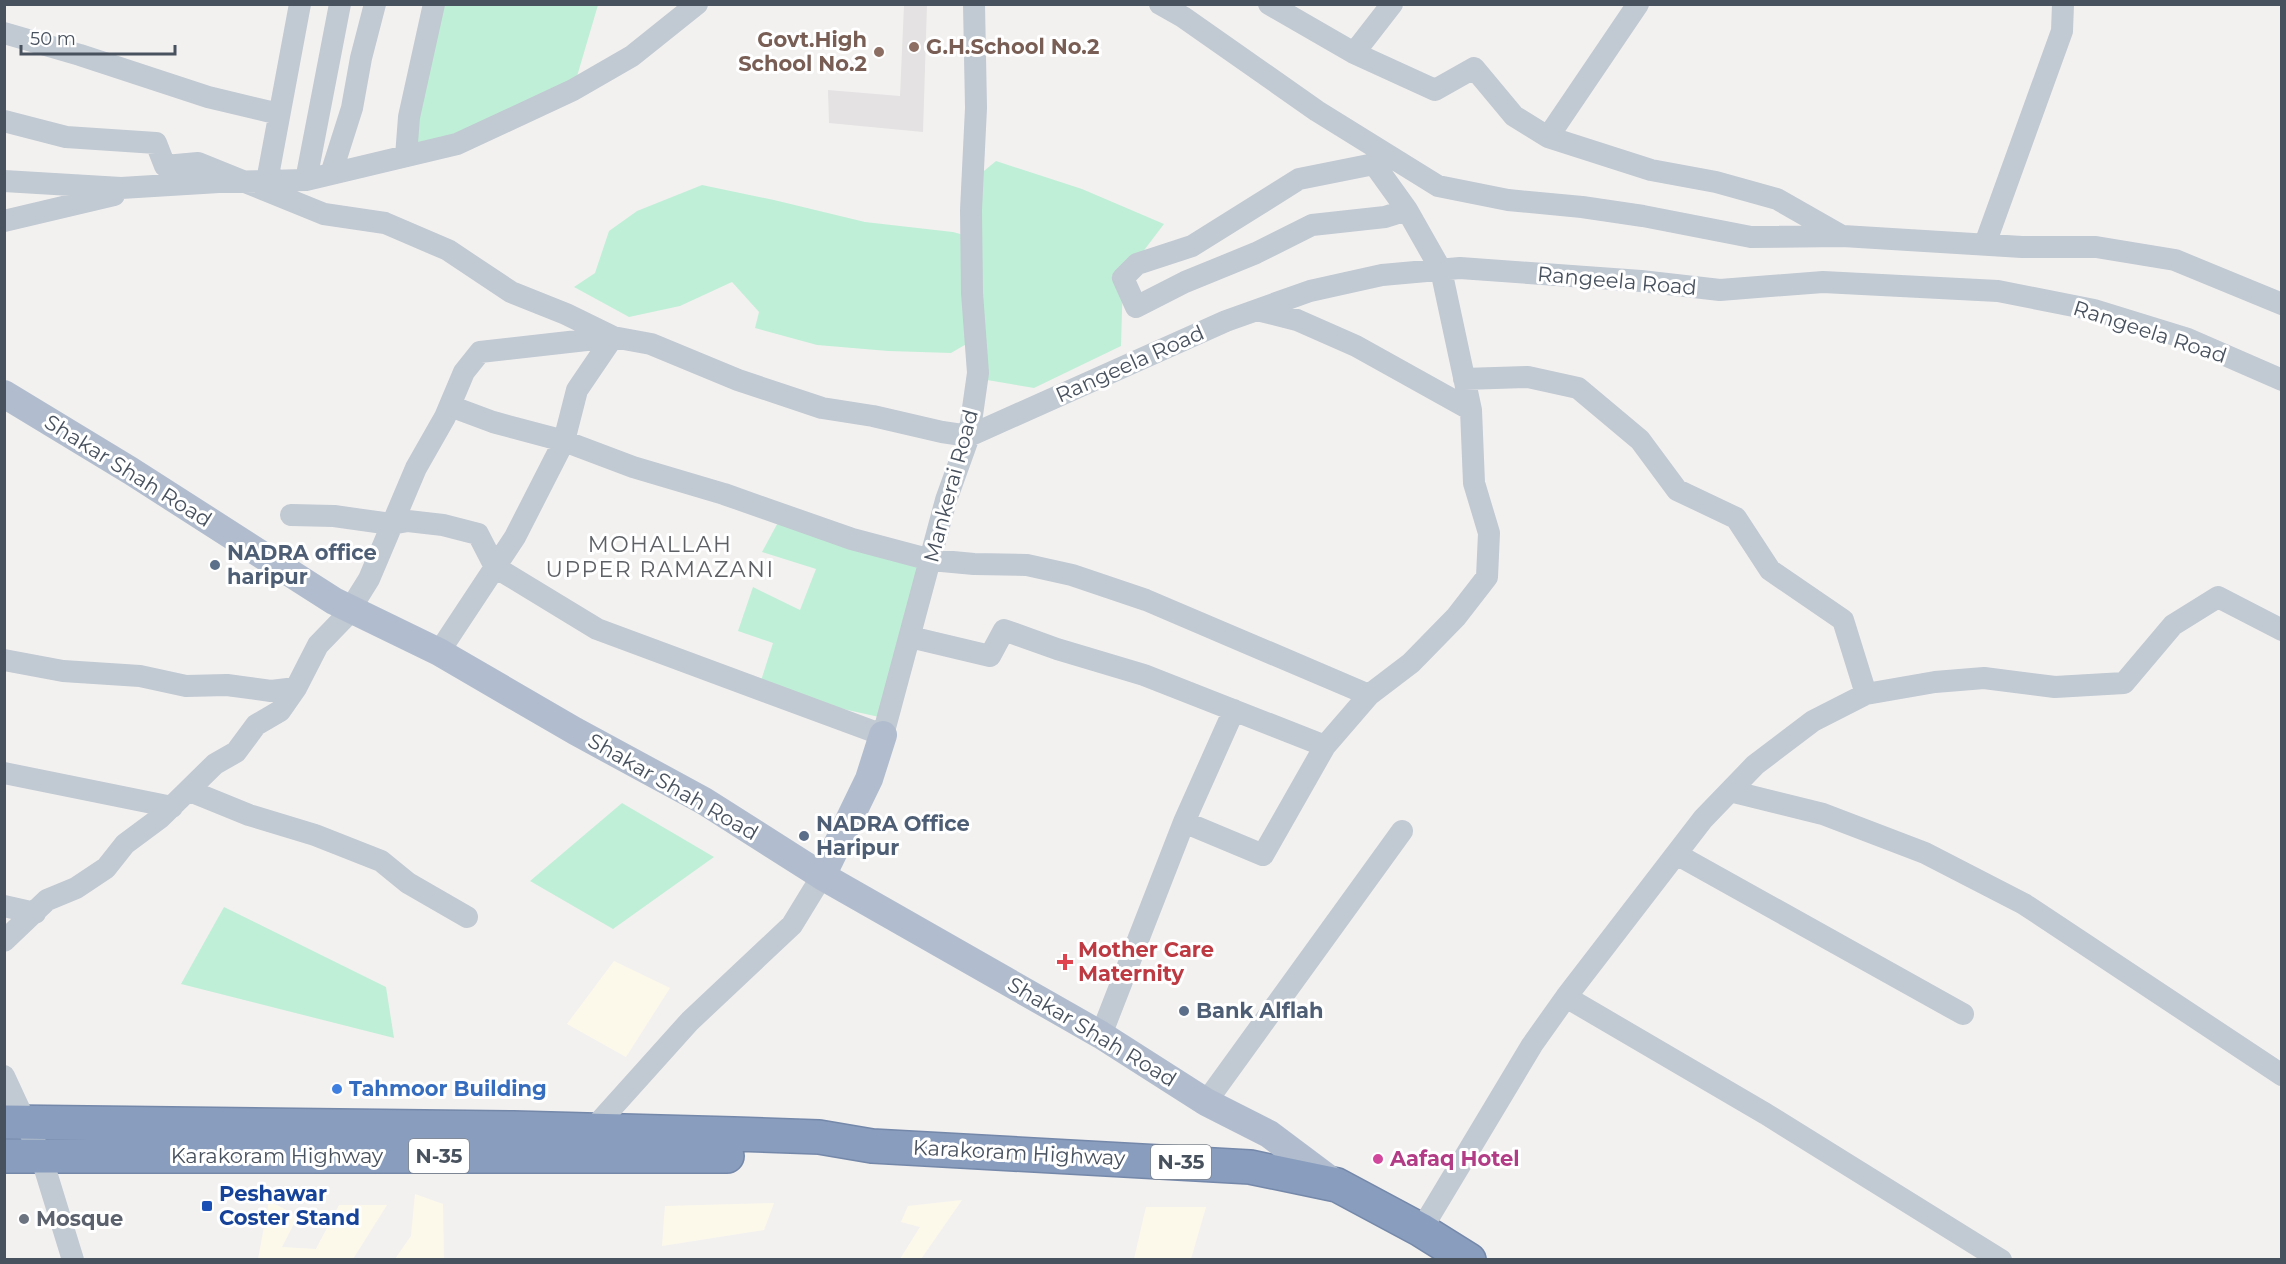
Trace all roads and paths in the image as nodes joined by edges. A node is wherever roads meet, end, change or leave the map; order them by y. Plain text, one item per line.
1 (300, 4) edge
2 (340, 4) edge
3 (375, 4) edge
4 (434, 4) edge
5 (697, 4) edge
6 (974, 4) edge
7 (1160, 4) edge
8 (1269, 4) edge
9 (1392, 4) edge
10 (1638, 4) edge
11 (2063, 4) edge
12 (4, 33) edge
13 (1354, 53) junction
14 (279, 114) junction
15 (4, 121) edge
16 (1548, 137) junction
17 (406, 156) junction
18 (331, 174) junction
19 (306, 180) junction
20 (4, 181) edge
21 (244, 181) junction
22 (267, 181) junction
23 (152, 186) junction
24 (1407, 210) junction
25 (4, 221) edge
26 (1843, 236) junction
27 (1985, 244) junction
28 (1441, 270) junction
29 (2282, 304) edge
30 (1257, 310) junction
31 (613, 337) junction
32 (1464, 379) junction
33 (2282, 380) edge
34 (4, 394) edge
35 (450, 406) junction
36 (1471, 410) junction
37 (969, 436) junction
38 (564, 441) junction
39 (291, 515) dead end
40 (391, 524) junction
41 (931, 560) junction
42 (495, 567) junction
43 (350, 609) junction
44 (2282, 630) edge
45 (910, 637) junction
46 (439, 652) junction
47 (4, 660) edge
48 (296, 688) junction
49 (1866, 694) junction
50 (1369, 695) junction
51 (1234, 710) junction
52 (884, 735) junction
53 (1325, 746) junction
54 (4, 773) edge
55 (190, 790) junction
56 (1730, 791) junction
57 (172, 807) junction
58 (1184, 822) junction
59 (1402, 831) dead end
60 (1676, 854) junction
61 (822, 876) junction
62 (4, 906) edge
63 (35, 913) junction
64 (467, 917) dead end
65 (4, 941) edge
66 (1566, 997) junction
67 (1963, 1014) dead end
68 (1101, 1035) junction
69 (4, 1076) edge
70 (2282, 1076) edge
71 (1206, 1102) junction
72 (15, 1122) edge
73 (592, 1130) junction
74 (872, 1146) junction
75 (4, 1156) edge
76 (41, 1156) junction
77 (1337, 1185) junction
78 (1421, 1230) junction
79 (72, 1260) edge
80 (1469, 1260) edge
81 (2001, 1260) edge

1 - 14 street
2 - 19 street
3 - 18 street
4 - 17 street
5 - 17 street
6 - 37 street, Mankerai Road
7 - 26 street
8 - 13 street
9 - 13 street
10 - 16 street
11 - 27 street
12 - 14 street
13 - 16 street
14 - 22 street
15 - 21 street
16 - 26 street
17 - 18 street
18 - 19 street
19 - 22 street
20 - 23 street
21 - 22 street
21 - 23 street
21 - 31 street
23 - 25 street
24 - 24 street
24 - 28 street
26 - 27 street
27 - 29 street
28 - 30 street, Rangeela Road
28 - 32 street
28 - 33 street, Rangeela Road
30 - 36 street
30 - 37 street, Rangeela Road
31 - 35 street
31 - 37 street
31 - 38 street
32 - 36 street
32 - 49 street
34 - 43 main road, Shakar Shah Road
35 - 38 street
35 - 40 street
36 - 50 street
37 - 41 street, Mankerai Road
38 - 41 street
38 - 42 street
39 - 40 street
40 - 42 street
40 - 43 street
41 - 45 street, Mankerai Road
41 - 50 street
42 - 46 street
42 - 52 street
43 - 46 main road, Shakar Shah Road
43 - 48 street
44 - 49 street
45 - 51 street
45 - 52 street, Mankerai Road
46 - 61 main road, Shakar Shah Road
47 - 48 street
48 - 55 street
49 - 56 street
50 - 53 street
51 - 53 street
51 - 58 street
52 - 61 main road, Mankerai Road
53 - 58 street
54 - 57 street
55 - 57 street
55 - 64 street
56 - 60 street
56 - 70 street
57 - 63 street
58 - 68 street
59 - 71 street
60 - 66 street
60 - 67 street
61 - 68 main road, Shakar Shah Road
61 - 73 street
62 - 63 street
63 - 65 street
66 - 78 street
66 - 81 street
68 - 71 main road, Shakar Shah Road
69 - 72 street
71 - 77 main road, Shakar Shah Road
72 - 73 highway, Karakoram Highway / N-35
72 - 76 street
73 - 74 highway, Karakoram Highway / N-35
74 - 76 highway, Karakoram Highway / N-35
74 - 77 highway, Karakoram Highway / N-35
75 - 76 highway, Karakoram Highway / N-35
76 - 79 street
77 - 78 highway, Karakoram Highway / N-35
78 - 80 highway, Karakoram Highway / N-35

